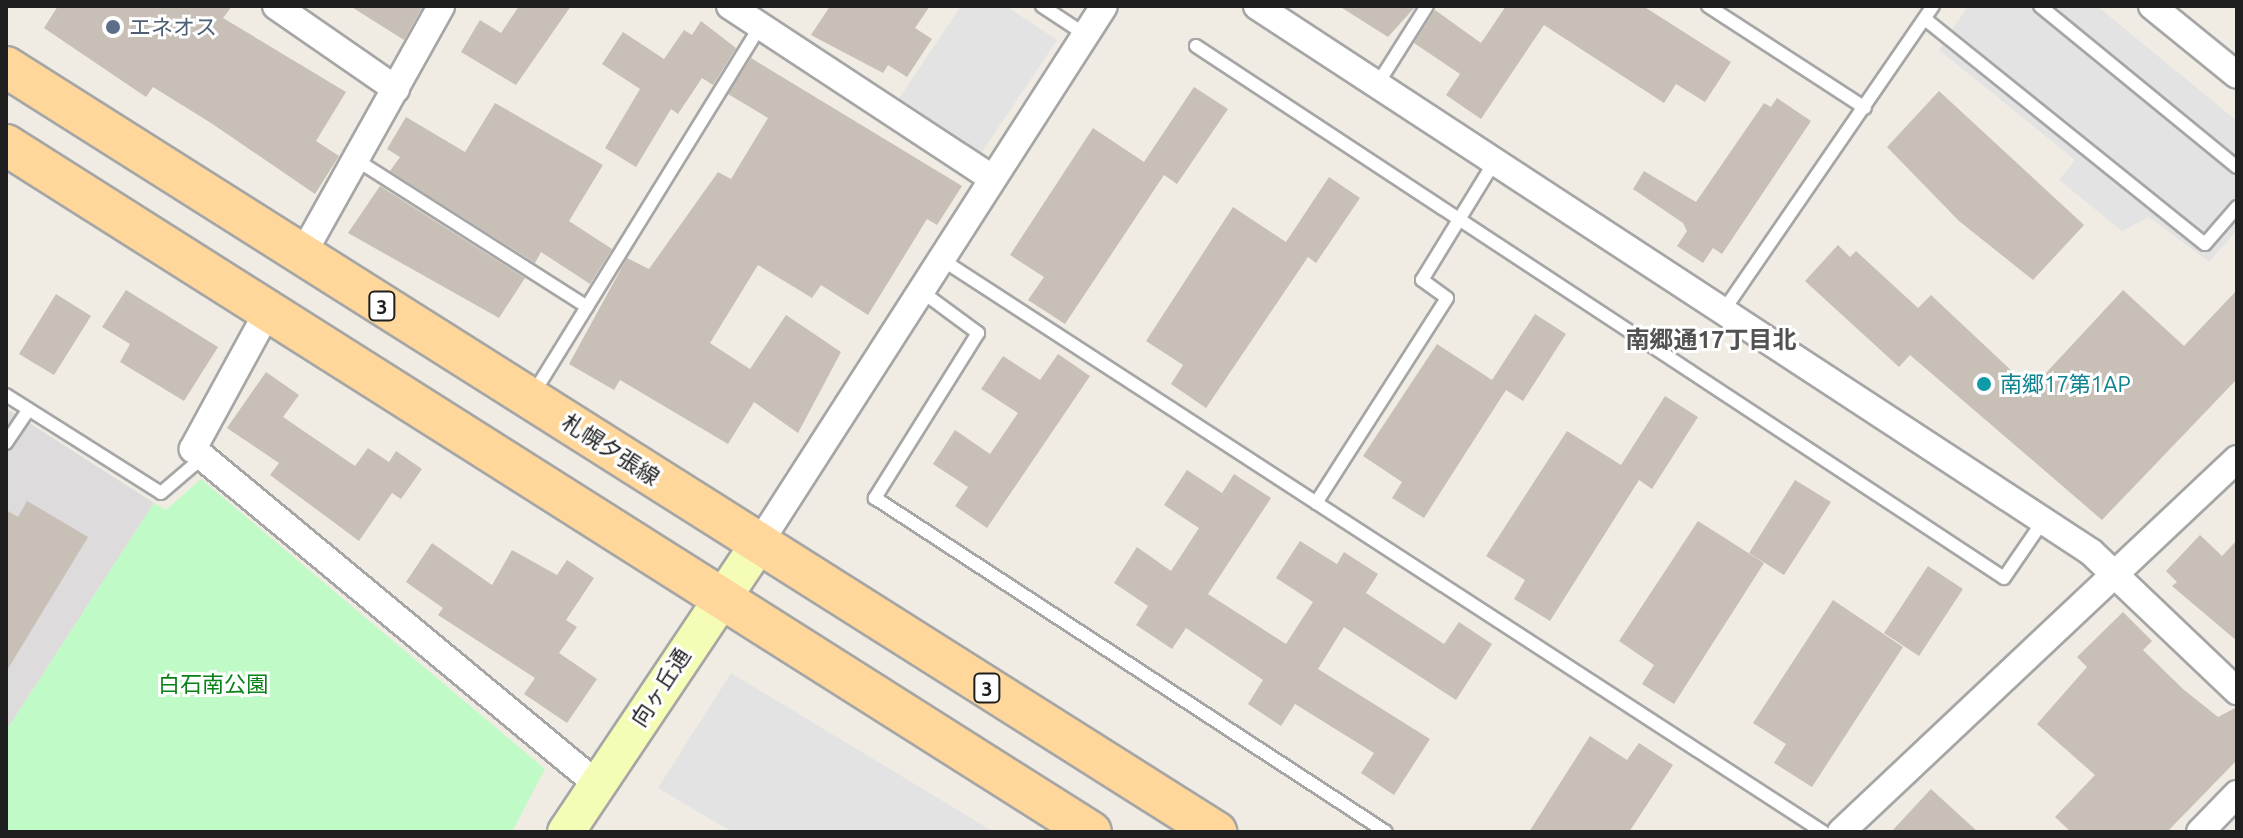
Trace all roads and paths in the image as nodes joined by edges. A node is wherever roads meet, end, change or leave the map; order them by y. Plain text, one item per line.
1 (276, 6) edge
2 (441, 6) edge
3 (730, 6) edge
4 (1042, 6) edge
5 (1104, 6) edge
6 (1257, 6) edge
7 (1427, 6) edge
8 (1708, 6) edge
9 (1933, 6) edge
10 (2040, 6) edge
11 (2152, 6) edge
12 (1925, 19) junction
13 (760, 26) junction
14 (1086, 35) junction
15 (1196, 46) dead end
16 (6, 67) edge
17 (2237, 75) edge
18 (1377, 85) junction
19 (396, 89) junction
20 (1865, 108) junction
21 (6, 145) edge
22 (355, 159) junction
23 (1495, 161) junction
24 (2237, 167) edge
25 (992, 178) junction
26 (2237, 207) edge
27 (1460, 219) junction
28 (301, 257) junction
29 (941, 259) junction
30 (921, 291) junction
31 (587, 307) junction
32 (1724, 310) junction
33 (267, 313) junction
34 (6, 395) edge
35 (531, 398) junction
36 (28, 410) junction
37 (6, 443) edge
38 (203, 457) junction
39 (2237, 459) edge
40 (1316, 503) junction
41 (2043, 521) junction
42 (758, 545) junction
43 (2114, 574) junction
44 (719, 598) junction
45 (2237, 691) edge
46 (597, 784) junction
47 (2237, 794) edge
48 (566, 832) edge
49 (1091, 832) edge
50 (1216, 832) edge
51 (1386, 832) edge
52 (1823, 832) edge
53 (1841, 832) edge
54 (2200, 832) edge

1 - 19 street
2 - 19 street
3 - 13 street
4 - 14 lane
5 - 14 street
6 - 18 street
7 - 18 lane
8 - 20 lane
9 - 12 lane
10 - 24 lane
11 - 17 street
12 - 20 lane
12 - 26 lane
13 - 25 street
13 - 31 lane
14 - 25 street
15 - 27 lane
16 - 28 main road, 札幌夕張線 / 3
18 - 23 street
19 - 22 street
20 - 32 lane
21 - 33 main road
22 - 28 street
22 - 31 lane
23 - 27 lane
23 - 32 street
25 - 29 street
27 - 40 lane
27 - 41 lane
28 - 35 main road, 札幌夕張線 / 3
29 - 30 street
29 - 40 lane
30 - 42 street
30 - 51 lane
31 - 35 lane
32 - 41 street
33 - 38 street
33 - 44 main road
34 - 36 lane
35 - 42 main road, 札幌夕張線 / 3
36 - 37 lane
36 - 38 lane
38 - 46 street
39 - 43 street
40 - 52 lane
41 - 43 street
42 - 44 street, 向ヶ丘通
42 - 50 main road, 札幌夕張線 / 3
43 - 45 street
43 - 53 street
44 - 46 street, 向ヶ丘通
44 - 49 main road
46 - 48 street, 向ヶ丘通
47 - 54 street

